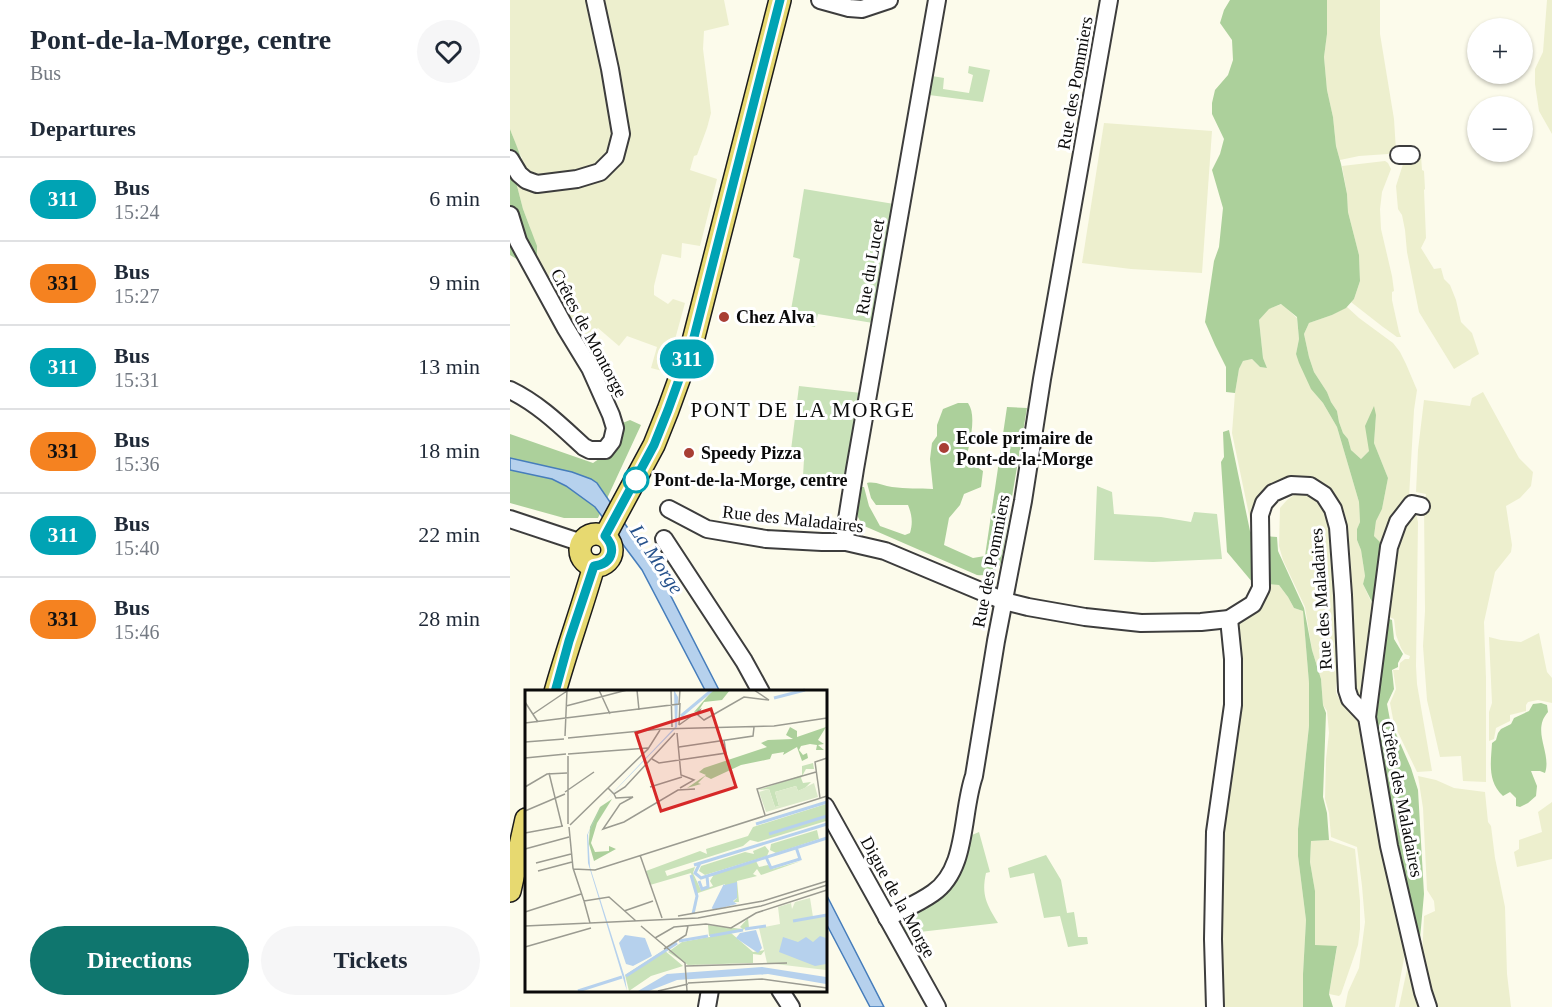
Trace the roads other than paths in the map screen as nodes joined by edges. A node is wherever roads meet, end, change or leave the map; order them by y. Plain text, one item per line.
1 (595, 0) edge
2 (780, 0) edge
3 (820, 0) edge
4 (889, 0) edge
5 (937, 0) edge
6 (1109, 0) edge
7 (510, 159) edge
8 (510, 215) edge
9 (510, 390) edge
10 (1421, 506) dead end
11 (669, 509) dead end
12 (510, 519) edge
13 (610, 528) junction
14 (664, 539) dead end
15 (846, 542) junction
16 (582, 543) junction
17 (594, 566) junction
18 (1004, 601) junction
19 (1229, 619) junction
20 (557, 690) edge
21 (760, 690) edge
22 (1367, 717) junction
23 (826, 808) edge
24 (525, 824) edge
25 (510, 891) edge
26 (887, 918) junction
27 (781, 992) edge
28 (790, 1007) edge
29 (937, 1007) edge
30 (1215, 1007) edge
31 (1428, 1007) edge

1 - 7 street
2 - 13 main road
3 - 4 street
5 - 15 street, Rue du Lucet
6 - 18 street, Rue des Pommiers
8 - 9 street, Crêtes de Montorge
10 - 22 street, Crêtes des Maladaires
11 - 15 street, Rue des Maladaires
12 - 16 street
13 - 16 main road
13 - 17 main road
14 - 21 street
15 - 18 street, Rue des Maladaires
16 - 17 main road
17 - 20 main road
18 - 19 street, Rue des Maladaires
18 - 26 street, Rue des Pommiers
19 - 22 street, Rue des Maladaires
19 - 30 street
22 - 31 street, Crêtes des Maladaires
23 - 26 street, Digue de la Morge
24 - 25 main road
26 - 29 street, Digue de la Morge
27 - 28 street

